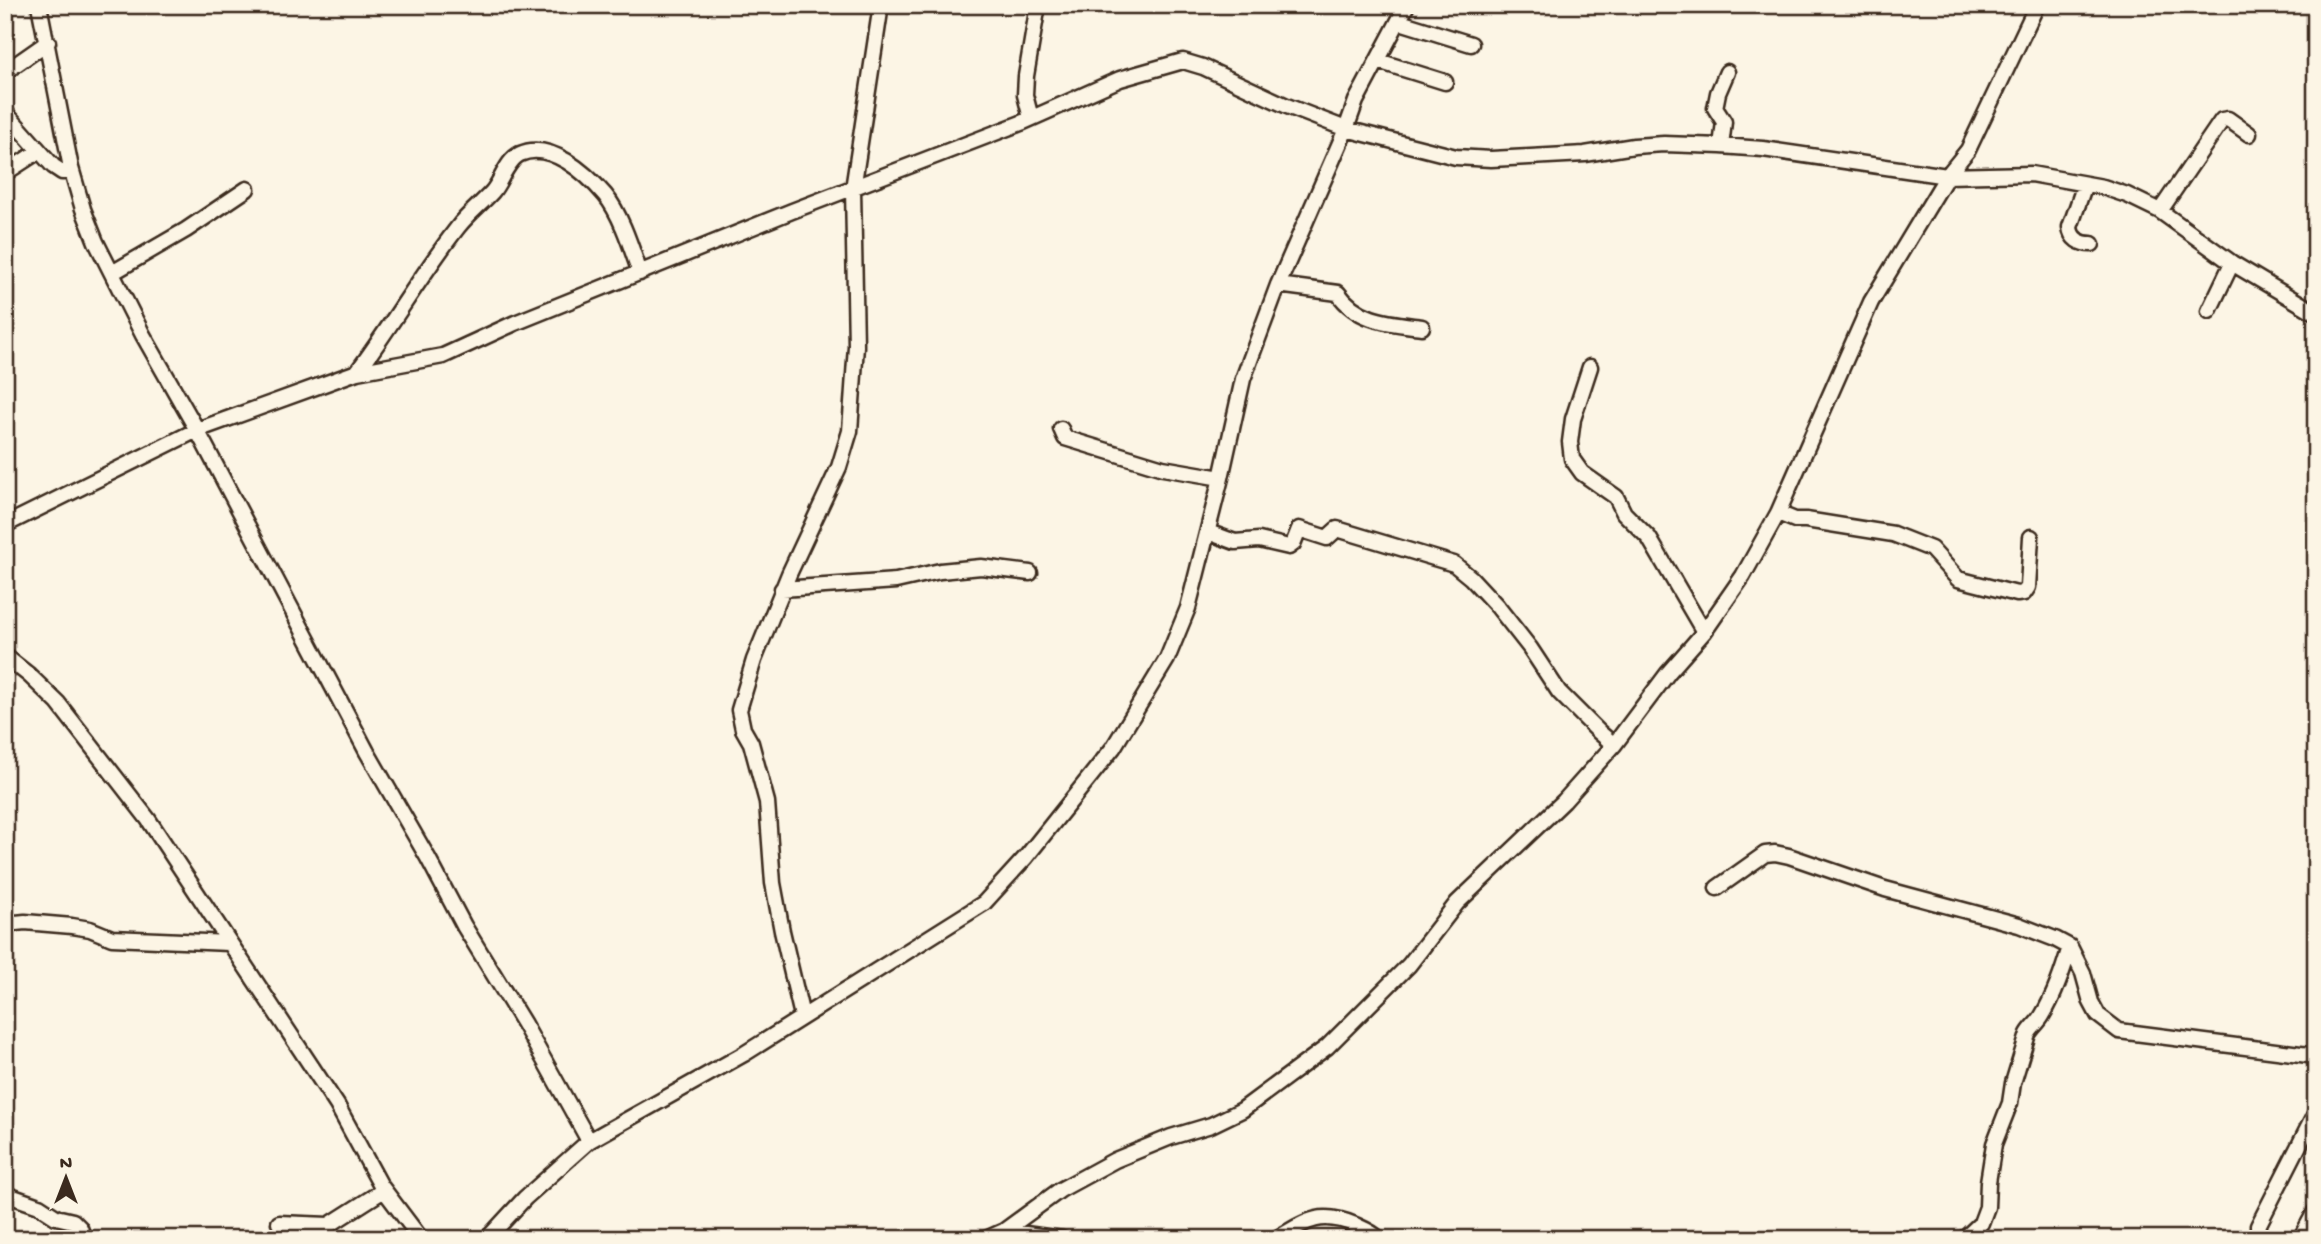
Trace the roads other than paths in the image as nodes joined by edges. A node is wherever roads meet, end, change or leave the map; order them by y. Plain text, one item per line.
1 (39, 5) edge
2 (881, 5) edge
3 (1038, 5) edge
4 (1407, 5) edge
5 (2037, 5) edge
6 (1400, 22) junction
7 (48, 42) junction
8 (1471, 44) dead end
9 (1378, 61) junction
10 (5, 72) edge
11 (1727, 72) dead end
12 (1445, 82) dead end
13 (5, 112) edge
14 (1031, 118) junction
15 (1346, 129) junction
16 (2249, 134) dead end
17 (1721, 146) junction
18 (39, 151) junction
19 (72, 172) junction
20 (5, 173) edge
21 (1947, 176) junction
22 (2085, 184) junction
23 (247, 189) dead end
24 (853, 189) junction
25 (2160, 211) junction
26 (2091, 244) dead end
27 (2232, 263) junction
28 (112, 273) junction
29 (640, 273) junction
30 (1278, 285) junction
31 (2209, 311) dead end
32 (2316, 313) edge
33 (1422, 327) dead end
34 (1590, 367) dead end
35 (357, 372) junction
36 (1061, 429) dead end
37 (197, 430) junction
38 (1221, 478) junction
39 (1778, 513) junction
40 (5, 525) edge
41 (1208, 532) junction
42 (2031, 537) dead end
43 (1030, 573) dead end
44 (782, 589) junction
45 (1704, 632) junction
46 (5, 656) edge
47 (1614, 744) junction
48 (1717, 888) dead end
49 (6, 924) edge
50 (229, 943) junction
51 (2070, 947) junction
52 (802, 1016) junction
53 (2316, 1056) edge
54 (2316, 1112) edge
55 (589, 1141) junction
56 (384, 1190) junction
57 (5, 1194) edge
58 (2316, 1210) edge
59 (279, 1223) dead end
60 (2258, 1226) dead end
61 (1004, 1231) junction
62 (84, 1239) edge
63 (421, 1239) edge
64 (486, 1239) edge
65 (986, 1239) edge
66 (1062, 1239) edge
67 (1276, 1239) edge
68 (1379, 1239) edge
69 (1964, 1239) edge
70 (2300, 1239) edge

1 - 7 street
2 - 24 street
3 - 14 street
4 - 6 street
5 - 21 street
6 - 8 street
6 - 9 street
7 - 10 street
7 - 19 street
9 - 12 street
9 - 15 street
11 - 17 street
13 - 18 street
14 - 15 street
14 - 24 street
15 - 17 street
15 - 30 street
16 - 25 street
17 - 21 street
18 - 19 street
18 - 20 street
19 - 28 street
21 - 22 street
21 - 39 street
22 - 25 street
22 - 26 street
23 - 28 street
24 - 29 street
24 - 44 street
25 - 27 street
27 - 31 street
27 - 32 street
28 - 37 street
29 - 35 street
29 - 35 street
30 - 33 street
30 - 38 street
34 - 45 street
35 - 37 street
36 - 38 street
37 - 40 street
37 - 55 street
38 - 41 street
39 - 42 street
39 - 45 street
41 - 47 street
41 - 52 street
43 - 44 street
44 - 52 street
45 - 47 street
46 - 50 street
47 - 61 street
48 - 51 street
49 - 50 street
50 - 56 street
51 - 53 street
51 - 69 street
52 - 55 street
54 - 60 street
55 - 64 street
56 - 59 street
56 - 63 street
57 - 62 street
58 - 70 street
61 - 65 street
61 - 66 street
67 - 68 street

